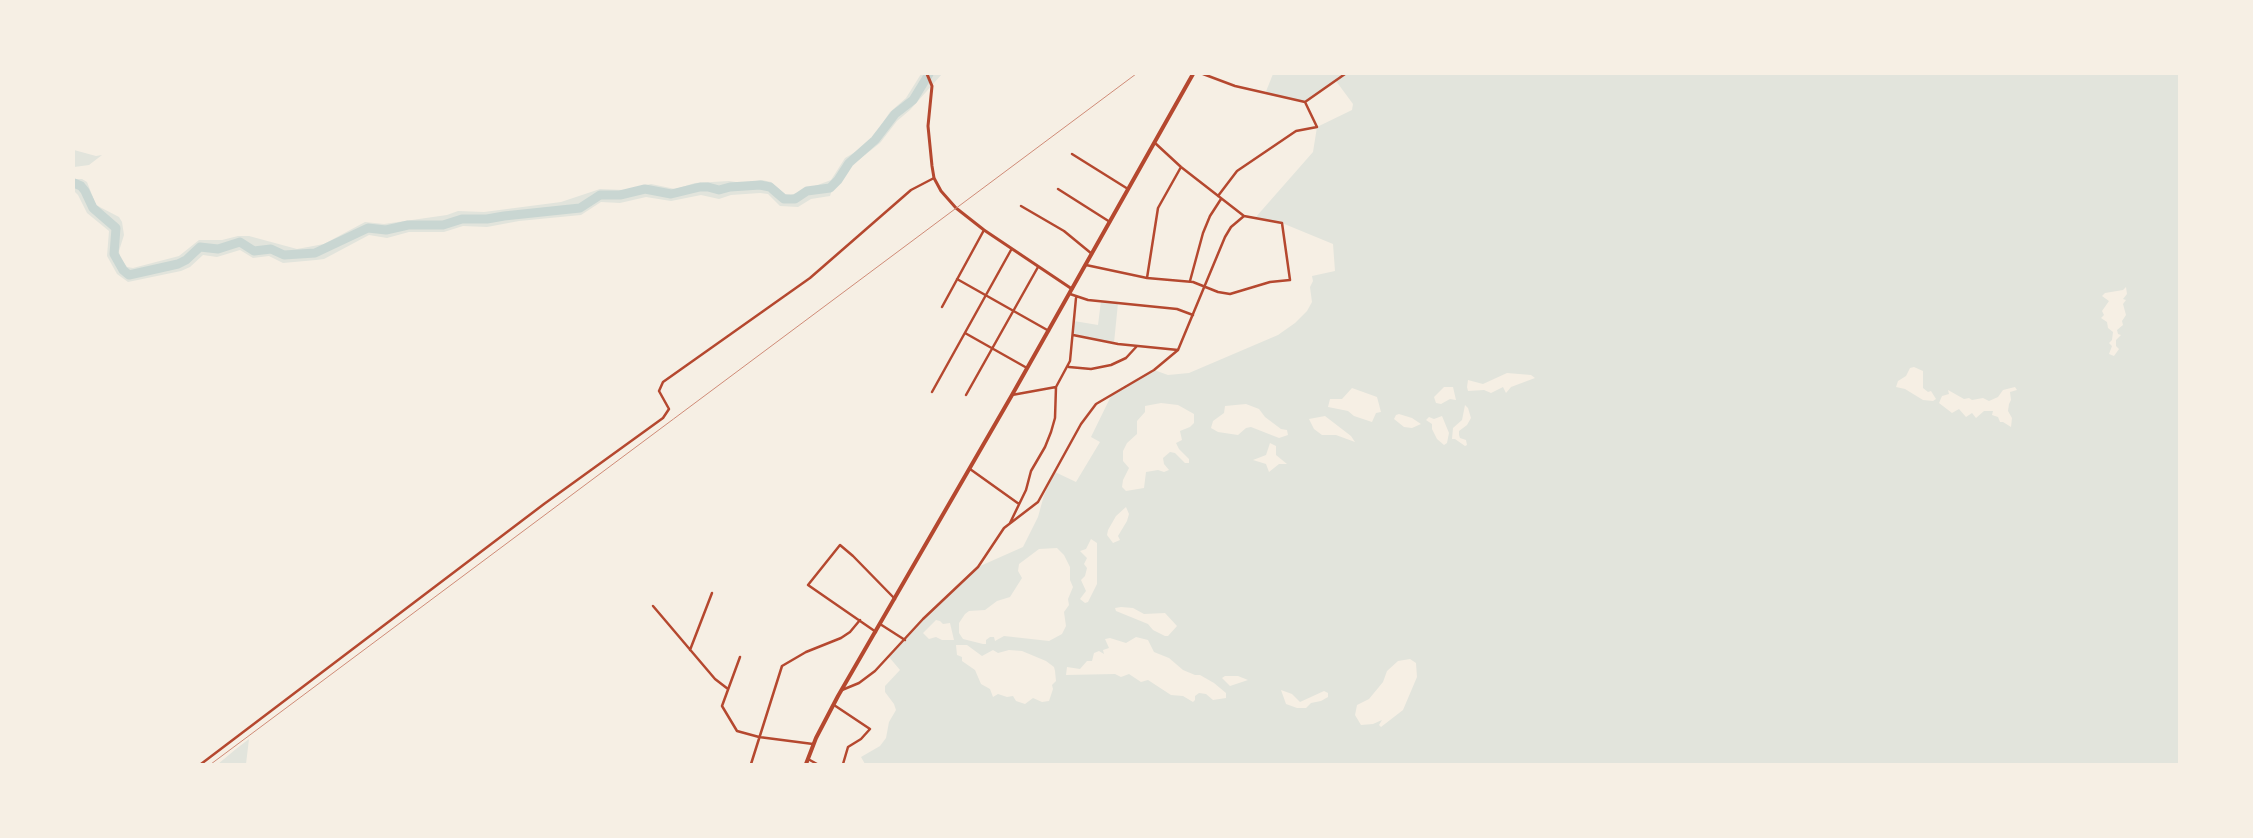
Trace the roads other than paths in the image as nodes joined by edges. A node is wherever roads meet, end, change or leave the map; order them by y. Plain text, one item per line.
1 (927, 74) edge
2 (1193, 74) edge
3 (1203, 74) edge
4 (1345, 74) edge
5 (1305, 102) junction
6 (1155, 144) junction
7 (1072, 154) dead end
8 (1181, 167) junction
9 (934, 178) junction
10 (1058, 189) dead end
11 (1129, 190) junction
12 (1220, 198) junction
13 (1021, 206) dead end
14 (1244, 216) junction
15 (1110, 222) junction
16 (984, 230) junction
17 (1011, 250) junction
18 (1092, 254) junction
19 (1086, 266) junction
20 (1038, 267) junction
21 (1147, 278) junction
22 (957, 279) junction
23 (1190, 282) junction
24 (1204, 286) junction
25 (1072, 289) junction
26 (1069, 294) junction
27 (986, 296) junction
28 (1076, 298) junction
29 (942, 306) dead end
30 (1014, 311) junction
31 (1193, 315) junction
32 (1049, 331) junction
33 (965, 333) junction
34 (1073, 335) junction
35 (1137, 346) junction
36 (992, 349) junction
37 (1178, 350) junction
38 (1068, 367) junction
39 (1027, 368) junction
40 (1056, 387) junction
41 (932, 392) dead end
42 (966, 395) dead end
43 (1012, 395) junction
44 (970, 469) junction
45 (1019, 504) junction
46 (1010, 524) junction
47 (712, 593) dead end
48 (895, 599) junction
49 (653, 606) dead end
50 (860, 620) junction
51 (880, 624) junction
52 (876, 632) junction
53 (905, 640) junction
54 (690, 650) junction
55 (740, 657) dead end
56 (728, 689) junction
57 (842, 690) junction
58 (834, 705) junction
59 (759, 737) junction
60 (813, 744) junction
61 (808, 759) junction
62 (201, 764) edge
63 (751, 764) edge
64 (806, 764) edge
65 (817, 764) edge
66 (843, 764) edge

1 - 9 street
2 - 6 main road
3 - 5 street
4 - 5 street
5 - 12 street
6 - 8 street
6 - 11 main road
7 - 11 street
8 - 12 street
8 - 21 street
9 - 16 street
9 - 62 street
10 - 15 street
11 - 15 main road
12 - 14 street
12 - 23 street
13 - 18 street
14 - 24 street
14 - 24 street
15 - 18 main road
16 - 17 street
16 - 22 street
17 - 20 street
17 - 27 street
18 - 19 main road
19 - 21 street
19 - 25 main road
20 - 25 street
20 - 30 street
21 - 23 street
22 - 27 street
22 - 29 street
23 - 24 street
24 - 31 street
25 - 26 main road
26 - 28 street
26 - 32 main road
27 - 30 street
27 - 33 street
28 - 31 street
28 - 34 street
30 - 32 street
30 - 36 street
31 - 37 street
32 - 39 main road
33 - 36 street
33 - 41 street
34 - 35 street
34 - 38 street
35 - 37 street
35 - 38 street
36 - 39 street
36 - 42 street
37 - 46 street
38 - 40 street
39 - 43 main road
40 - 43 street
40 - 45 street
43 - 44 main road
44 - 45 street
44 - 48 main road
45 - 46 street
46 - 53 street
47 - 54 street
48 - 50 street
48 - 51 main road
49 - 54 street
50 - 52 street
50 - 59 street
51 - 52 main road
51 - 53 street
52 - 57 main road
53 - 57 street
54 - 56 street
55 - 56 street
56 - 59 street
57 - 58 main road
58 - 60 main road
58 - 66 street
59 - 60 street
59 - 63 street
60 - 61 main road
61 - 64 main road
61 - 65 street

